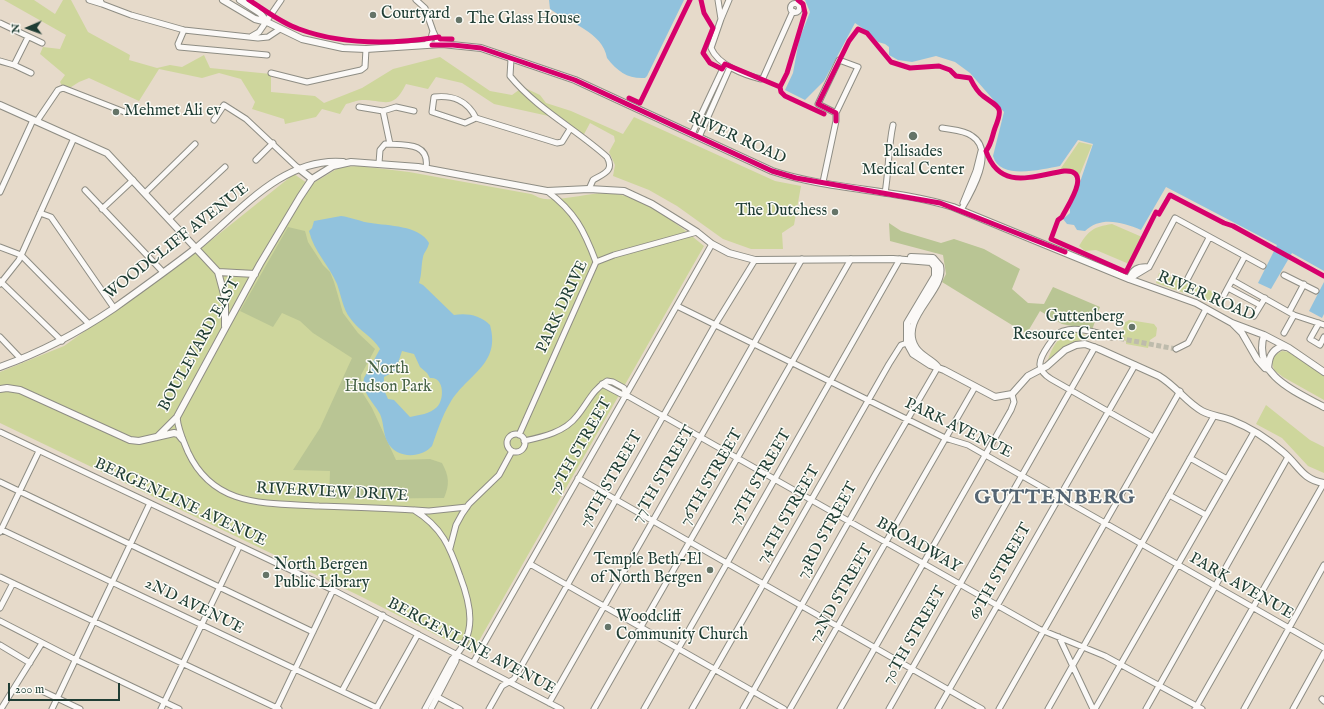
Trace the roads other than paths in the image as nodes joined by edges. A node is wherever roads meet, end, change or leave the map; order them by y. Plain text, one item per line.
1 (90, 0) edge
2 (223, 0) edge
3 (240, 0) edge
4 (281, 0) edge
5 (416, 0) edge
6 (718, 0) edge
7 (729, 0) edge
8 (101, 2) edge
9 (793, 12) dead end
10 (721, 19) junction
11 (268, 22) junction
12 (0, 23) edge
13 (280, 29) junction
14 (184, 30) junction
15 (432, 31) junction
16 (28, 37) junction
17 (249, 37) junction
18 (42, 43) dead end
19 (439, 44) junction
20 (426, 46) junction
21 (366, 49) junction
22 (267, 55) dead end
23 (511, 59) junction
24 (0, 62) edge
25 (14, 65) junction
26 (727, 65) junction
27 (271, 72) dead end
28 (30, 73) dead end
29 (0, 105) edge
30 (359, 107) dead end
31 (383, 111) junction
32 (414, 111) dead end
33 (127, 112) dead end
34 (836, 114) junction
35 (476, 118) junction
36 (35, 120) junction
37 (214, 120) dead end
38 (893, 125) dead end
39 (942, 128) dead end
40 (570, 129) junction
41 (692, 134) junction
42 (74, 138) junction
43 (699, 138) junction
44 (273, 143) junction
45 (195, 144) dead end
46 (390, 144) junction
47 (256, 160) dead end
48 (351, 162) junction
49 (379, 163) junction
50 (224, 167) dead end
51 (298, 168) junction
52 (426, 168) junction
53 (312, 179) junction
54 (133, 180) junction
55 (824, 182) junction
56 (589, 189) junction
57 (84, 190) dead end
58 (547, 191) junction
59 (0, 192) edge
60 (145, 193) junction
61 (885, 193) junction
62 (102, 209) junction
63 (961, 210) junction
64 (40, 213) junction
65 (169, 219) junction
66 (697, 232) junction
67 (1209, 238) junction
68 (712, 244) junction
69 (0, 247) edge
70 (196, 247) junction
71 (21, 255) junction
72 (1245, 256) junction
73 (851, 259) junction
74 (900, 259) junction
75 (755, 260) junction
76 (799, 261) junction
77 (596, 262) junction
78 (1263, 266) dead end
79 (163, 272) junction
80 (218, 272) junction
81 (255, 274) junction
82 (1284, 275) dead end
83 (1188, 278) dead end
84 (1129, 279) junction
85 (1232, 280) junction
86 (1, 282) edge
87 (1304, 284) junction
88 (1228, 288) junction
89 (1316, 291) dead end
90 (1224, 295) dead end
91 (1264, 298) junction
92 (677, 306) junction
93 (1260, 306) junction
94 (114, 308) junction
95 (1206, 309) junction
96 (1292, 313) junction
97 (1254, 316) dead end
98 (1232, 323) junction
99 (89, 324) junction
100 (1321, 324) edge
101 (715, 325) junction
102 (225, 327) junction
103 (1284, 333) dead end
104 (1264, 335) junction
105 (0, 337) edge
106 (1112, 337) tunnel mouth
107 (1324, 337) edge
108 (62, 341) junction
109 (910, 342) junction
110 (754, 344) junction
111 (1095, 347) junction
112 (1289, 348) junction
113 (1176, 349) dead end
114 (21, 359) junction
115 (792, 363) junction
116 (1135, 365) junction
117 (0, 367) edge
118 (938, 367) junction
119 (1041, 369) junction
120 (1268, 370) junction
121 (1324, 372) edge
122 (830, 382) junction
123 (974, 387) junction
124 (0, 389) edge
125 (1071, 390) junction
126 (1180, 391) junction
127 (1012, 394) junction
128 (626, 395) junction
129 (869, 400) junction
130 (1324, 407) edge
131 (1108, 411) junction
132 (663, 416) junction
133 (1214, 416) junction
134 (177, 417) junction
135 (908, 419) junction
136 (0, 432) edge
137 (1254, 432) junction
138 (519, 435) junction
139 (157, 437) junction
140 (701, 437) junction
141 (1153, 437) junction
142 (945, 438) junction
143 (182, 439) junction
144 (524, 441) junction
145 (39, 451) junction
146 (512, 451) junction
147 (985, 455) junction
148 (1288, 457) junction
149 (738, 458) junction
150 (1190, 458) junction
151 (1022, 476) junction
152 (578, 478) junction
153 (775, 479) junction
154 (1227, 479) junction
155 (0, 482) edge
156 (1324, 483) edge
157 (20, 491) junction
158 (1169, 495) junction
159 (1059, 497) junction
160 (616, 500) junction
161 (812, 500) junction
162 (150, 503) junction
163 (467, 507) junction
164 (414, 510) junction
165 (1206, 515) junction
166 (653, 521) junction
167 (849, 521) junction
168 (1104, 523) junction
169 (0, 530) edge
170 (690, 542) junction
171 (886, 542) junction
172 (130, 545) junction
173 (1140, 545) junction
174 (239, 546) junction
175 (450, 548) junction
176 (727, 563) junction
177 (923, 563) junction
178 (530, 564) junction
179 (1324, 565) edge
180 (1178, 566) junction
181 (0, 577) edge
182 (113, 582) junction
183 (13, 583) junction
184 (764, 584) junction
185 (960, 584) junction
186 (568, 585) junction
187 (220, 587) junction
188 (1215, 587) junction
189 (334, 590) junction
190 (997, 605) junction
191 (604, 606) junction
192 (801, 606) junction
193 (0, 608) edge
194 (1252, 608) junction
195 (383, 615) junction
196 (0, 621) edge
197 (94, 621) junction
198 (201, 626) junction
199 (641, 627) junction
200 (838, 627) junction
201 (1288, 628) junction
202 (1043, 631) junction
203 (313, 632) junction
204 (418, 634) junction
205 (1059, 637) junction
206 (42, 643) junction
207 (0, 645) edge
208 (1083, 647) junction
209 (875, 648) junction
210 (1324, 648) edge
211 (678, 649) junction
212 (1324, 653) edge
213 (457, 654) junction
214 (75, 660) junction
215 (30, 663) junction
216 (473, 663) junction
217 (183, 664) junction
218 (1073, 665) junction
219 (1121, 665) junction
220 (295, 669) junction
221 (715, 669) junction
222 (912, 669) junction
223 (508, 682) junction
224 (1159, 685) junction
225 (40, 690) dead end
226 (753, 690) junction
227 (949, 690) junction
228 (342, 691) junction
229 (435, 696) junction
230 (58, 698) junction
231 (165, 702) junction
232 (549, 703) junction
233 (1196, 707) edge
234 (1, 709) edge
235 (52, 709) edge
236 (80, 709) edge
237 (161, 709) edge
238 (179, 709) edge
239 (277, 709) edge
240 (377, 709) edge
241 (425, 709) edge
242 (430, 709) edge
243 (460, 709) edge
244 (489, 709) edge
245 (561, 709) edge
246 (594, 709) edge
247 (644, 709) edge
248 (692, 709) edge
249 (743, 709) edge
250 (784, 709) edge
251 (790, 709) edge
252 (840, 709) edge
253 (889, 709) edge
254 (938, 709) edge
255 (982, 709) edge
256 (999, 709) edge
257 (1048, 709) edge
258 (1094, 709) edge
259 (1146, 709) edge
260 (1202, 709) edge
261 (1244, 709) edge
262 (1292, 709) edge

1 - 8 street
2 - 11 main road, RIVER ROAD
3 - 11 main road, RIVER ROAD
4 - 11 street
5 - 15 street
6 - 10 street
7 - 10 street
8 - 14 street
9 - 26 street
10 - 26 street
11 - 13 main road, RIVER ROAD
11 - 17 street
12 - 16 street
13 - 17 street
13 - 21 main road, RIVER ROAD
14 - 17 street
14 - 22 street
15 - 19 street
15 - 20 street
16 - 18 street
16 - 25 street
19 - 20 main road, RIVER ROAD
19 - 23 main road, RIVER ROAD
20 - 21 main road, RIVER ROAD
21 - 27 street
23 - 40 street
23 - 41 main road, RIVER ROAD
24 - 25 street
25 - 28 street
26 - 41 street
26 - 43 street
29 - 36 main road
30 - 31 street
31 - 32 street
31 - 46 street
33 - 36 street
34 - 34 street
34 - 55 street
35 - 35 street
35 - 40 street
36 - 42 main road
36 - 59 street
37 - 44 street
38 - 61 street
39 - 63 street
40 - 56 street
41 - 43 main road, RIVER ROAD
42 - 54 main road
42 - 64 street
43 - 55 main road, RIVER ROAD
44 - 47 street
44 - 51 street
45 - 60 street
46 - 49 street
46 - 52 street
48 - 49 main road, BOULEVARD EAST
48 - 51 main road, WOODCLIFF AVENUE
48 - 53 main road, BOULEVARD EAST
49 - 52 main road, BOULEVARD EAST
50 - 65 street
51 - 53 main road
51 - 70 main road, WOODCLIFF AVENUE
52 - 58 main road, BOULEVARD EAST
53 - 81 main road, BOULEVARD EAST
54 - 60 main road
54 - 62 street
55 - 61 main road, RIVER ROAD
56 - 58 main road, BOULEVARD EAST
56 - 66 main road, BOULEVARD EAST
57 - 62 street
58 - 77 street
60 - 65 main road
61 - 63 main road, RIVER ROAD
62 - 79 street
63 - 84 main road, RIVER ROAD
64 - 71 street
64 - 94 street
65 - 70 main road
66 - 68 main road, BOULEVARD EAST
66 - 77 street, PARK DRIVE
67 - 72 street
67 - 83 street
67 - 84 street
68 - 75 main road, BOULEVARD EAST
68 - 92 street, 79TH STREET
69 - 71 street
70 - 79 main road, WOODCLIFF AVENUE
70 - 80 main road
71 - 86 street
71 - 99 street
72 - 78 street
72 - 85 street
73 - 74 main road, BOULEVARD EAST
73 - 76 main road, BOULEVARD EAST
73 - 115 street, 76TH STREET
74 - 109 main road, BOULEVARD EAST
74 - 122 street, 75TH STREET
75 - 76 main road, BOULEVARD EAST
75 - 101 street, 78TH STREET
76 - 110 street, 77TH STREET
77 - 138 street, PARK DRIVE
79 - 94 main road, WOODCLIFF AVENUE
80 - 81 main road
80 - 102 main road
81 - 102 main road, BOULEVARD EAST
82 - 87 street
84 - 95 main road, RIVER ROAD
85 - 88 street
85 - 91 street
86 - 108 street
87 - 89 street
87 - 96 street
88 - 90 street
88 - 93 street
91 - 93 street
91 - 96 street
92 - 101 street, PARK AVENUE
92 - 128 street, 79TH STREET
93 - 97 street
94 - 99 main road, WOODCLIFF AVENUE
95 - 98 main road, RIVER ROAD
95 - 113 street
96 - 100 street
96 - 103 street
98 - 104 main road, RIVER ROAD
98 - 120 main road
99 - 108 main road, WOODCLIFF AVENUE
100 - 107 street
101 - 110 street, PARK AVENUE
101 - 132 street, 78TH STREET
102 - 134 main road, BOULEVARD EAST
104 - 112 main road, RIVER ROAD
104 - 120 main road
105 - 114 street
106 - 119 street
108 - 114 main road, WOODCLIFF AVENUE
109 - 118 main road
109 - 129 street, 74TH STREET
110 - 115 street, PARK AVENUE
110 - 140 street, 77TH STREET
111 - 116 main road
111 - 119 main road
111 - 125 street, 70TH STREET
112 - 120 main road
112 - 121 main road, RIVER ROAD
114 - 117 main road, WOODCLIFF AVENUE
115 - 122 street, PARK AVENUE
115 - 149 street, 76TH STREET
116 - 126 main road
116 - 131 street, 69TH STREET
118 - 123 main road
118 - 135 street, 73RD STREET
119 - 125 street
119 - 127 main road
120 - 130 main road
122 - 129 street, PARK AVENUE
122 - 153 street, 75TH STREET
123 - 127 main road
123 - 142 street, 72ND STREET
124 - 139 main road
125 - 131 street
125 - 151 street, 70TH STREET
126 - 133 main road
126 - 141 street
127 - 147 street
128 - 132 street, BROADWAY
128 - 144 street, PARK DRIVE
128 - 152 street, 79TH STREET
129 - 135 street, PARK AVENUE
129 - 161 street, 74TH STREET
131 - 141 street
131 - 159 street, 69TH STREET
132 - 140 street, BROADWAY
132 - 160 street, 78TH STREET
133 - 137 main road
133 - 150 street
134 - 139 main road, BOULEVARD EAST
134 - 143 street, RIVERVIEW DRIVE
135 - 142 street, PARK AVENUE
135 - 167 street, 73RD STREET
136 - 145 street, BERGENLINE AVENUE
137 - 148 main road
137 - 154 street
138 - 144 street
138 - 146 street, PARK DRIVE
139 - 143 main road
140 - 149 street, BROADWAY
140 - 166 street, 77TH STREET
141 - 168 street
142 - 147 street, PARK AVENUE
142 - 171 street, 72ND STREET
143 - 164 street, RIVERVIEW DRIVE
144 - 146 street, PARK DRIVE
145 - 157 street
145 - 162 street, BERGENLINE AVENUE
146 - 163 street, PARK DRIVE
147 - 151 street, PARK AVENUE
147 - 177 street
148 - 156 main road
148 - 188 street
149 - 153 street, BROADWAY
149 - 170 street, 76TH STREET
150 - 154 street
150 - 158 street
151 - 159 street, PARK AVENUE
151 - 185 street, 70TH STREET
152 - 160 street
152 - 178 street, 79TH STREET
153 - 161 street, BROADWAY
153 - 176 street, 75TH STREET
154 - 165 street
155 - 157 street
156 - 194 street
157 - 169 street
157 - 172 street
158 - 165 street
158 - 173 street
159 - 168 street, PARK AVENUE
159 - 190 street, 69TH STREET
160 - 166 street
160 - 186 street, 78TH STREET
161 - 167 street, BROADWAY
161 - 184 street, 74TH STREET
162 - 172 street
162 - 174 street, BERGENLINE AVENUE
163 - 164 street
163 - 175 street, PARK DRIVE
164 - 175 street, RIVERVIEW DRIVE
165 - 180 street
166 - 170 street
166 - 191 street, 77TH STREET
167 - 171 street, BROADWAY
167 - 192 street, 73RD STREET
168 - 173 street, PARK AVENUE
168 - 202 street
169 - 182 street, 2ND AVENUE
170 - 176 street
170 - 199 street, 76TH STREET
171 - 177 street, BROADWAY
171 - 200 street, 72ND STREET
172 - 182 street
172 - 187 street
173 - 180 street, PARK AVENUE
173 - 208 street
174 - 187 street
174 - 189 street, BERGENLINE AVENUE
175 - 213 street, RIVERVIEW DRIVE
176 - 184 street
176 - 211 street, 75TH STREET
177 - 185 street, BROADWAY
177 - 209 street
178 - 186 street
178 - 216 street, 79TH STREET
179 - 201 street
180 - 188 street, PARK AVENUE
180 - 219 street
181 - 183 street
182 - 197 street
182 - 198 street, 2ND AVENUE
183 - 193 street
183 - 197 street
184 - 192 street
184 - 221 street, 74TH STREET
185 - 190 street, BROADWAY
185 - 222 street, 70TH STREET
186 - 191 street
186 - 223 street, 78TH STREET
187 - 198 street
187 - 203 street
188 - 194 street, PARK AVENUE
188 - 224 street
189 - 195 street, BERGENLINE AVENUE
189 - 203 street
190 - 202 street, BROADWAY
190 - 227 street, 69TH STREET
191 - 199 street
191 - 232 street, 77TH STREET
192 - 200 street
192 - 226 street, 73RD STREET
194 - 201 street, PARK AVENUE
194 - 233 street
195 - 204 street, BERGENLINE AVENUE
195 - 228 street
196 - 206 street
197 - 214 street
197 - 217 street
198 - 217 street
198 - 220 street, 2ND AVENUE
199 - 211 street
199 - 246 street, 76TH STREET
200 - 209 street
200 - 251 street, 72ND STREET
201 - 210 street, PARK AVENUE
201 - 261 street
202 - 205 street, BROADWAY
202 - 256 street
203 - 220 street
204 - 213 street, BERGENLINE AVENUE
204 - 240 street
205 - 208 street, BROADWAY
205 - 218 street
206 - 214 street
206 - 215 street
207 - 215 street
208 - 218 street
208 - 219 street, BROADWAY
209 - 222 street
209 - 252 street
211 - 221 street
211 - 247 street, 75TH STREET
212 - 262 street
213 - 216 street, BERGENLINE AVENUE
213 - 229 street
214 - 230 street
214 - 231 street
215 - 234 street
216 - 223 street, BERGENLINE AVENUE
217 - 231 street
217 - 239 street
218 - 257 street
218 - 258 street
219 - 224 street, BROADWAY
219 - 258 street
220 - 228 street, 2ND AVENUE
220 - 239 street
221 - 226 street
221 - 248 street, 74TH STREET
222 - 227 street
222 - 253 street, 70TH STREET
223 - 232 street, BERGENLINE AVENUE
223 - 244 street, 78TH STREET
224 - 233 street, BROADWAY
224 - 259 street
225 - 230 street
226 - 249 street, 73RD STREET
226 - 250 street
227 - 254 street, 69TH STREET
227 - 255 street
228 - 240 street, 2ND AVENUE
229 - 241 street
229 - 242 street
229 - 243 street
230 - 235 street
230 - 236 street
231 - 237 street
231 - 238 street
232 - 245 street, BERGENLINE AVENUE
233 - 260 street, BROADWAY

